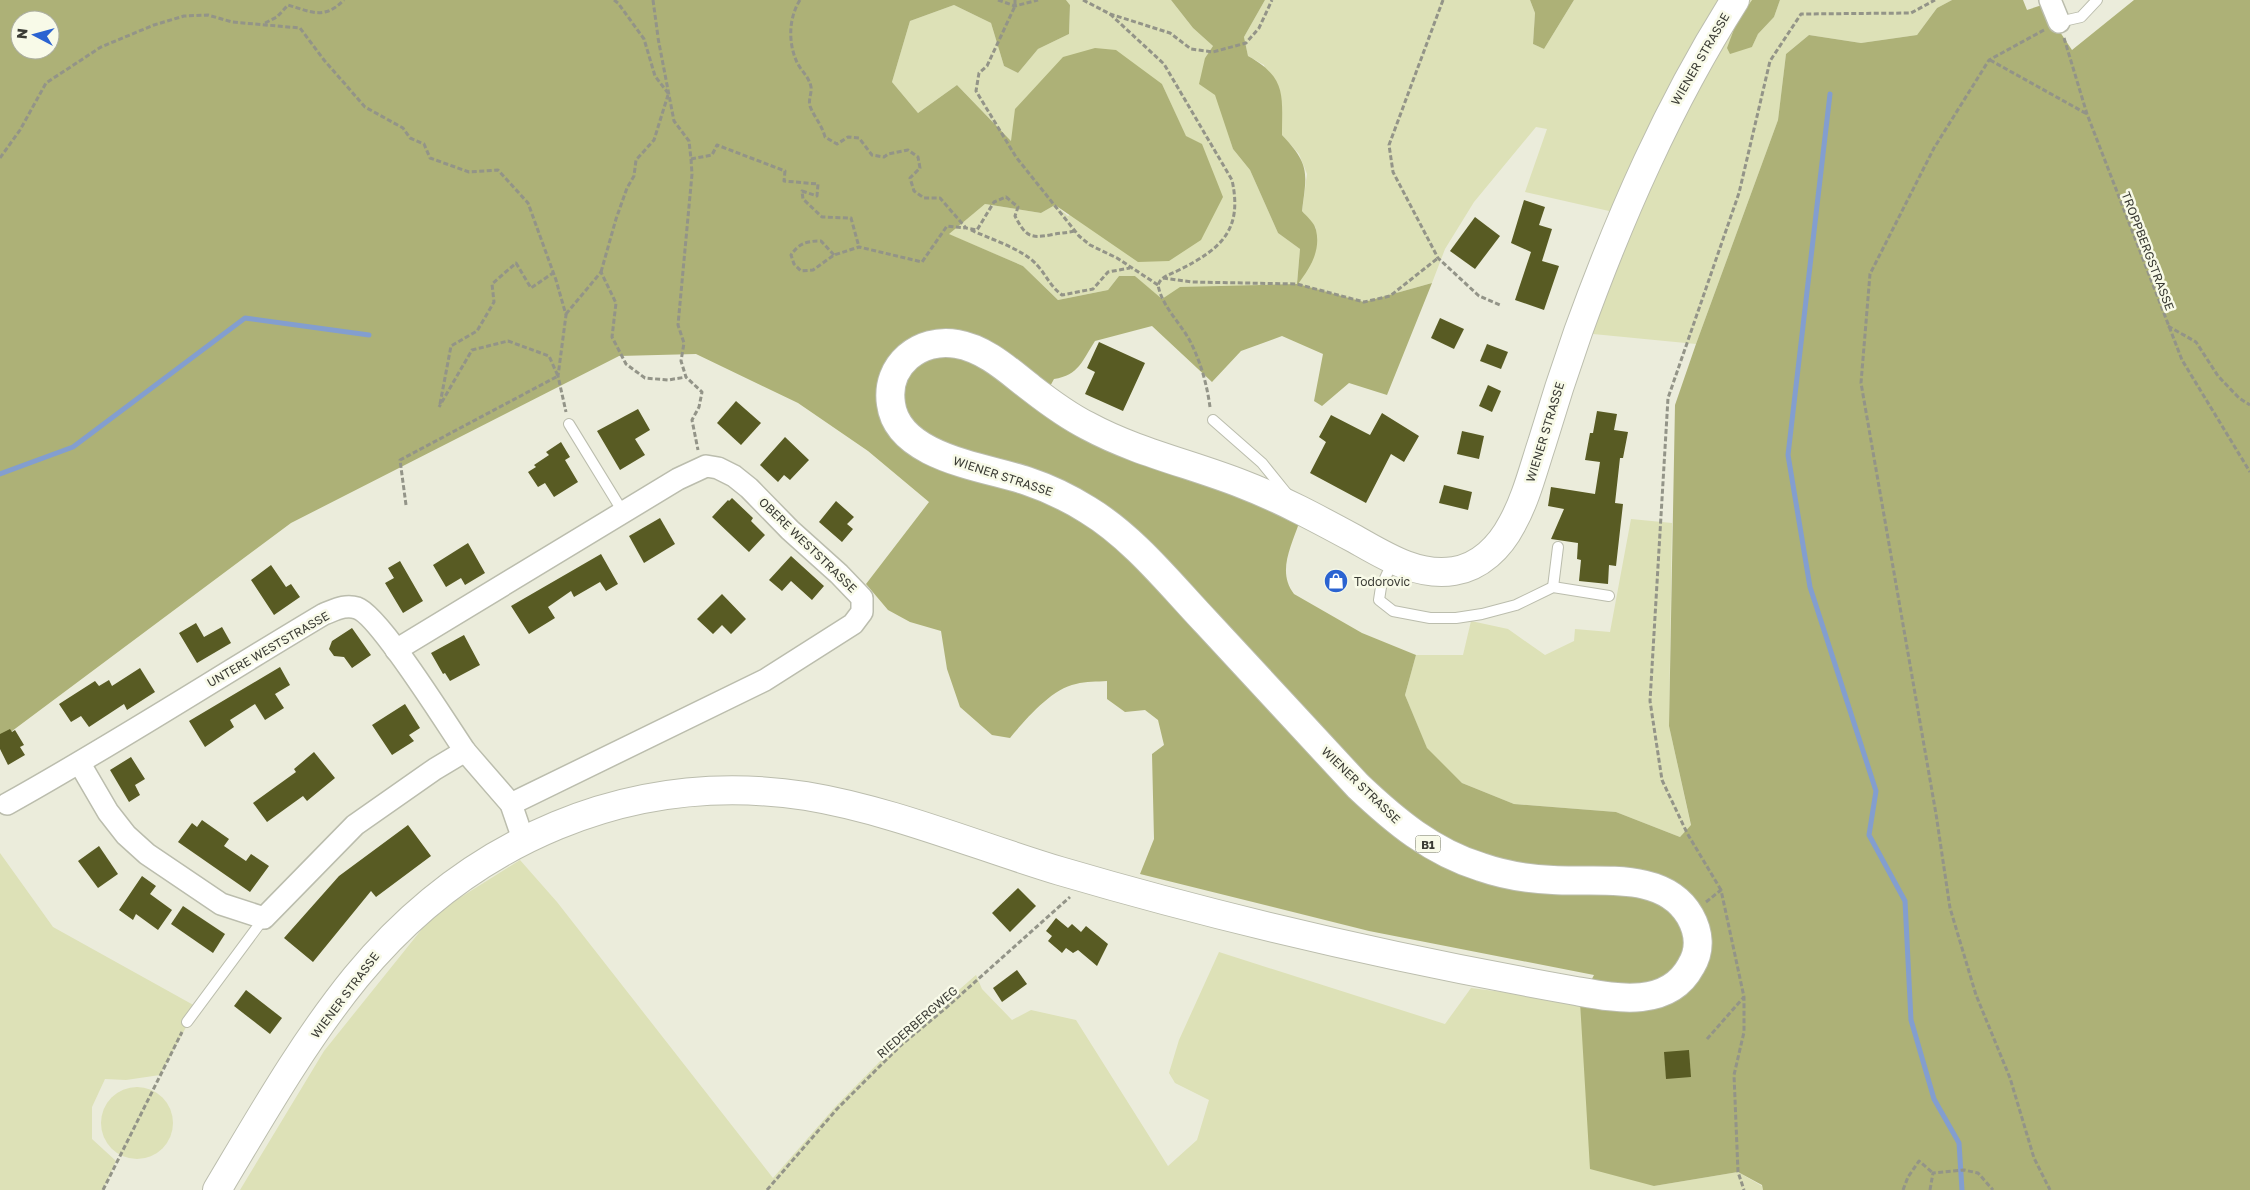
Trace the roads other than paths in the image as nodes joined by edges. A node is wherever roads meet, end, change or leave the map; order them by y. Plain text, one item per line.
1 (1735, 0) edge
2 (2050, 0) edge
3 (2097, 0) edge
4 (2059, 22) joint
5 (1212, 420) road end
6 (568, 424) road end
7 (1299, 509) junction
8 (623, 512) junction
9 (1558, 547) dead end
10 (1393, 560) junction
11 (1553, 588) junction
12 (1609, 596) dead end
13 (396, 650) junction
14 (465, 751) junction
15 (80, 764) junction
16 (7, 804) dead end
17 (510, 804) junction
18 (523, 839) junction
19 (264, 918) junction
20 (186, 1022) road end
21 (218, 1190) edge

1 - 10 main road, WIENER STRASSE / B1
2 - 4 street
3 - 4 lane
5 - 7 lane
6 - 8 lane
7 - 10 main road, WIENER STRASSE / B1
7 - 18 main road, WIENER STRASSE / B1
8 - 13 street
8 - 17 street, OBERE WESTSTRASSE
9 - 11 lane
10 - 11 lane
11 - 12 lane
13 - 14 street, UNTERE WESTSTRASSE
13 - 15 street, UNTERE WESTSTRASSE
14 - 17 street, UNTERE WESTSTRASSE
14 - 19 street
15 - 16 street, UNTERE WESTSTRASSE
15 - 19 street
17 - 18 street, UNTERE WESTSTRASSE
18 - 21 main road, WIENER STRASSE / B1
19 - 20 lane

